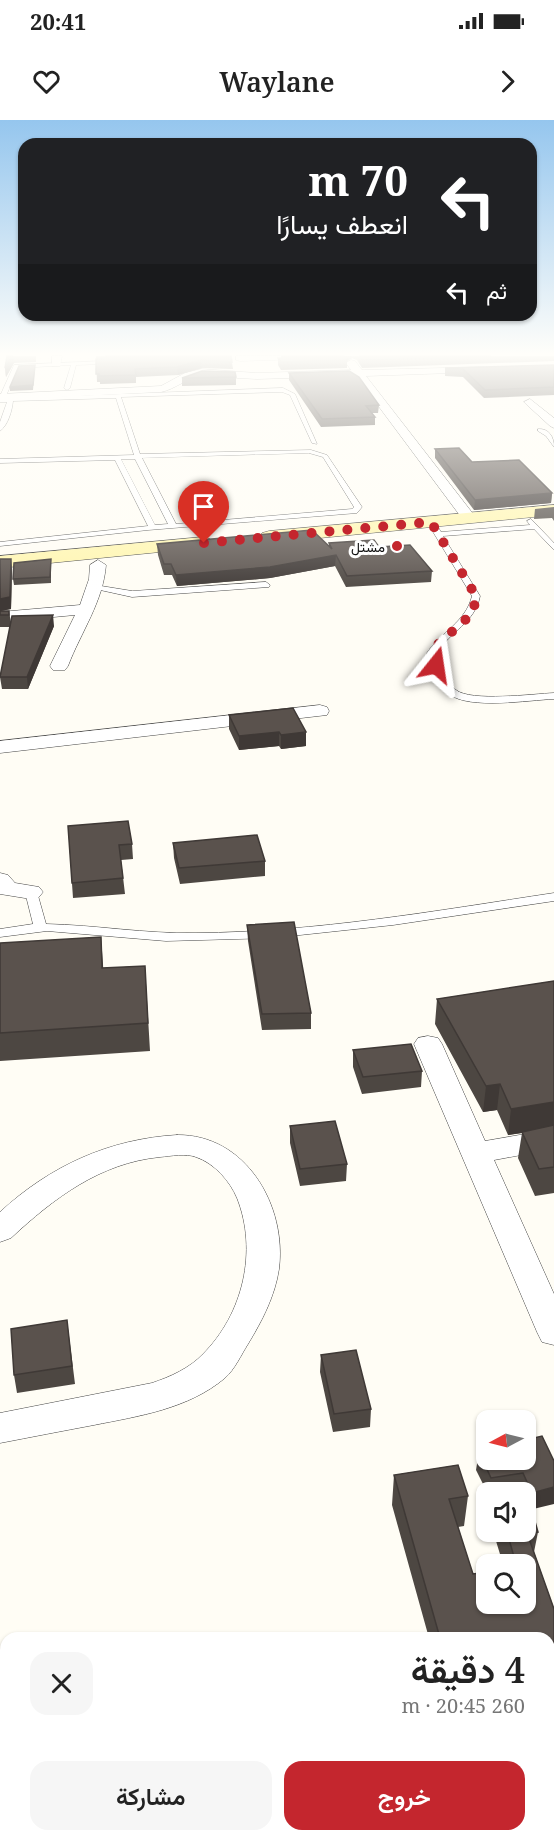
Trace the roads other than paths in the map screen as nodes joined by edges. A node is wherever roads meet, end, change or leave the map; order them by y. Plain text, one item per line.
1 (131, 436) edge
2 (312, 436) edge
3 (407, 436) edge
4 (315, 443) dead end
5 (137, 455) junction
6 (105, 457) junction
7 (0, 461) edge
8 (554, 510) edge
9 (469, 518) junction
10 (530, 520) junction
11 (171, 523) junction
12 (151, 525) junction
13 (435, 528) junction
14 (0, 535) edge
15 (256, 538) edge
16 (221, 541) edge
17 (0, 544) edge
18 (554, 548) edge
19 (0, 562) edge
20 (98, 565) dead end
21 (266, 585) dead end
22 (95, 588) junction
23 (85, 609) junction
24 (0, 617) edge
25 (59, 666) dead end
26 (554, 696) edge
27 (320, 711) dead end
28 (0, 747) edge
29 (0, 880) edge
30 (32, 892) joint
31 (554, 897) edge
32 (40, 926) junction
33 (0, 933) edge
34 (428, 1044) dead end
35 (554, 1139) edge
36 (475, 1153) junction
37 (0, 1230) edge
38 (554, 1332) edge
39 (0, 1428) edge

1 - 5 lane
2 - 4 lane
3 - 9 street
5 - 6 lane
5 - 11 lane
5 - 11 lane
6 - 7 lane
6 - 12 lane
8 - 10 main road
9 - 10 main road
9 - 13 main road
10 - 13 lane
10 - 18 lane
11 - 12 lane
12 - 14 lane
12 - 17 lane
13 - 15 main road
13 - 26 lane
16 - 19 main road
20 - 22 street
21 - 22 lane
22 - 23 street
23 - 24 street
23 - 25 street
27 - 28 street
29 - 30 street
30 - 32 lane
31 - 32 lane
32 - 33 lane
34 - 36 street
35 - 36 street
36 - 38 street
37 - 39 street

